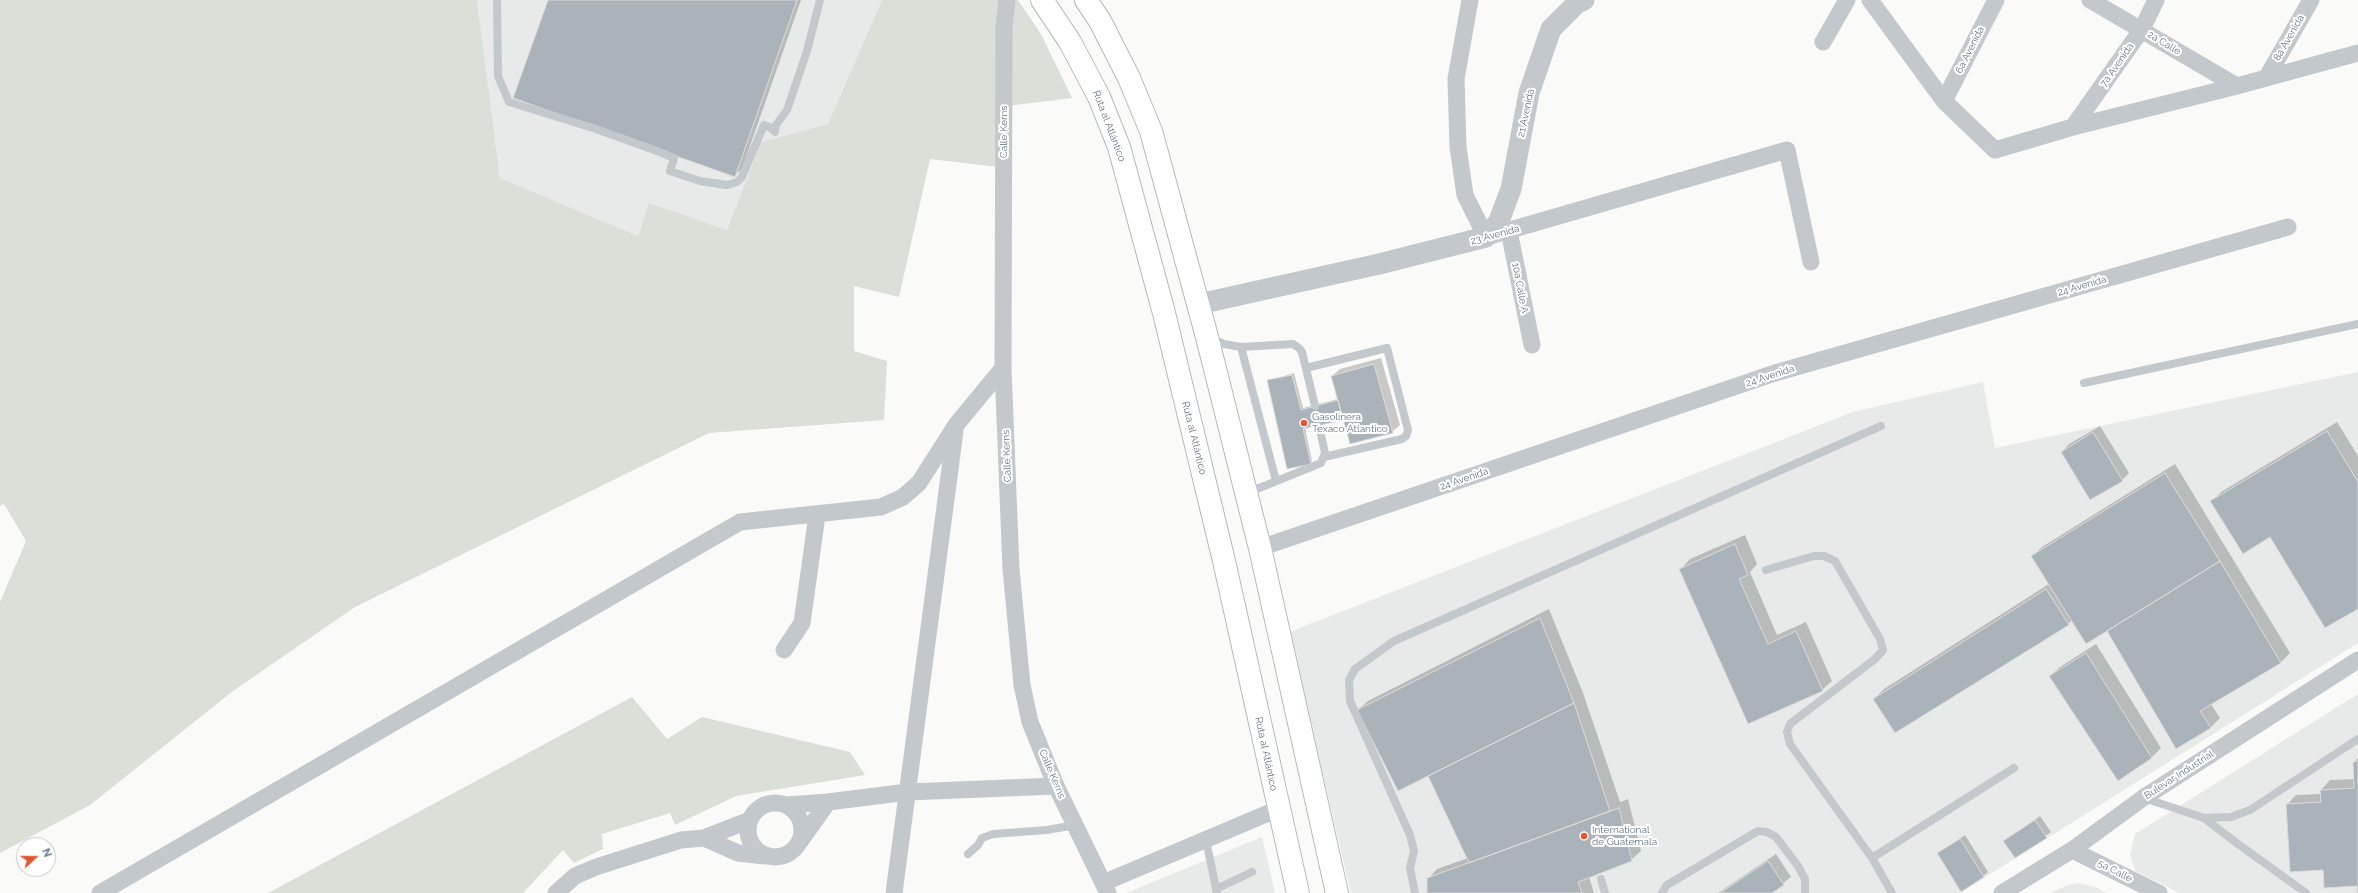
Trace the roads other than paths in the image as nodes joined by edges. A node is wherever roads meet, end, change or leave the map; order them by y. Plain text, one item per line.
1 (497, 0) edge
2 (820, 0) edge
3 (1007, 0) edge
4 (1042, 0) edge
5 (1086, 0) edge
6 (1470, 0) edge
7 (1584, 0) edge
8 (1847, 0) edge
9 (1870, 0) edge
10 (1996, 0) edge
11 (2090, 0) edge
12 (2156, 0) edge
13 (2311, 0) edge
14 (2142, 30) junction
15 (1823, 42) dead end
16 (2358, 53) edge
17 (2267, 77) junction
18 (2237, 86) junction
19 (1944, 101) junction
20 (2073, 126) junction
21 (2288, 226) dead end
22 (1509, 231) junction
23 (1486, 238) junction
24 (1811, 262) dead end
25 (1199, 304) junction
26 (2358, 324) edge
27 (1208, 337) junction
28 (1532, 346) dead end
29 (1241, 347) junction
30 (1003, 368) junction
31 (1306, 368) junction
32 (2084, 383) dead end
33 (1315, 406) dead end
34 (956, 425) junction
35 (1319, 426) dead end
36 (1881, 426) dead end
37 (1324, 457) junction
38 (1276, 481) junction
39 (1246, 493) junction
40 (817, 515) junction
41 (1260, 548) junction
42 (1766, 570) dead end
43 (784, 650) dead end
44 (2358, 660) edge
45 (2358, 739) edge
46 (2014, 768) dead end
47 (1056, 786) junction
48 (908, 792) junction
49 (2143, 798) junction
50 (828, 802) junction
51 (786, 805) junction
52 (1278, 809) junction
53 (2204, 818) junction
54 (750, 820) junction
55 (1075, 825) junction
56 (704, 838) junction
57 (801, 840) junction
58 (1206, 840) junction
59 (2072, 850) junction
60 (968, 854) dead end
61 (765, 856) junction
62 (1872, 858) junction
63 (1252, 872) dead end
64 (1601, 879) dead end
65 (1105, 888) edge
66 (1216, 891) edge
67 (100, 893) edge
68 (556, 893) edge
69 (894, 893) edge
70 (1298, 893) edge
71 (1337, 893) edge
72 (1415, 893) edge
73 (1605, 893) edge
74 (1662, 893) edge
75 (1804, 893) edge
76 (1892, 893) edge
77 (2002, 893) edge
78 (2159, 893) edge
79 (2306, 893) edge

1 - 2 lane
3 - 30 street, Calle Kerns
4 - 52 highway, Ruta al Atlántico
5 - 25 highway
6 - 23 street
7 - 23 street, 21 Avenida
8 - 15 street
9 - 19 street
10 - 19 street, 6a Avenida
11 - 14 street, 2a Calle
12 - 14 street, 7a Avenida
13 - 17 street, 8a Avenida
14 - 18 street, 2a Calle
14 - 20 street, 7a Avenida
16 - 17 street
17 - 18 street
18 - 20 street
19 - 20 street
21 - 41 street, 24 Avenida
22 - 23 street, 23 Avenida
22 - 24 street, 23 Avenida
22 - 28 street, 10a Calle A
23 - 25 street, 23 Avenida
25 - 27 highway
26 - 32 lane
27 - 29 lane
27 - 39 highway
29 - 31 lane
29 - 38 lane
30 - 34 street
30 - 47 street, Calle Kerns
31 - 33 lane
31 - 37 lane
34 - 40 street
34 - 48 street
35 - 37 lane
36 - 72 lane
37 - 38 lane
38 - 39 lane
39 - 41 highway
40 - 43 street
40 - 67 street
41 - 71 highway
42 - 62 lane
44 - 49 street, Bulevar Industrial
45 - 53 lane
46 - 62 lane
47 - 48 street
47 - 55 street, Calle Kerns
48 - 50 street
48 - 69 street
49 - 53 lane
49 - 59 street, Bulevar Industrial
50 - 51 street
50 - 57 street
51 - 54 street
51 - 57 street
52 - 58 street
52 - 70 highway, Ruta al Atlántico
53 - 79 lane
54 - 56 street
54 - 61 street
55 - 60 lane
55 - 65 street, Calle Kerns
56 - 61 street
56 - 68 street
57 - 61 street
58 - 65 street
58 - 66 lane
59 - 77 street, Bulevar Industrial
59 - 78 street, 5a Calle
62 - 76 lane
63 - 66 lane
64 - 73 lane
74 - 75 lane

